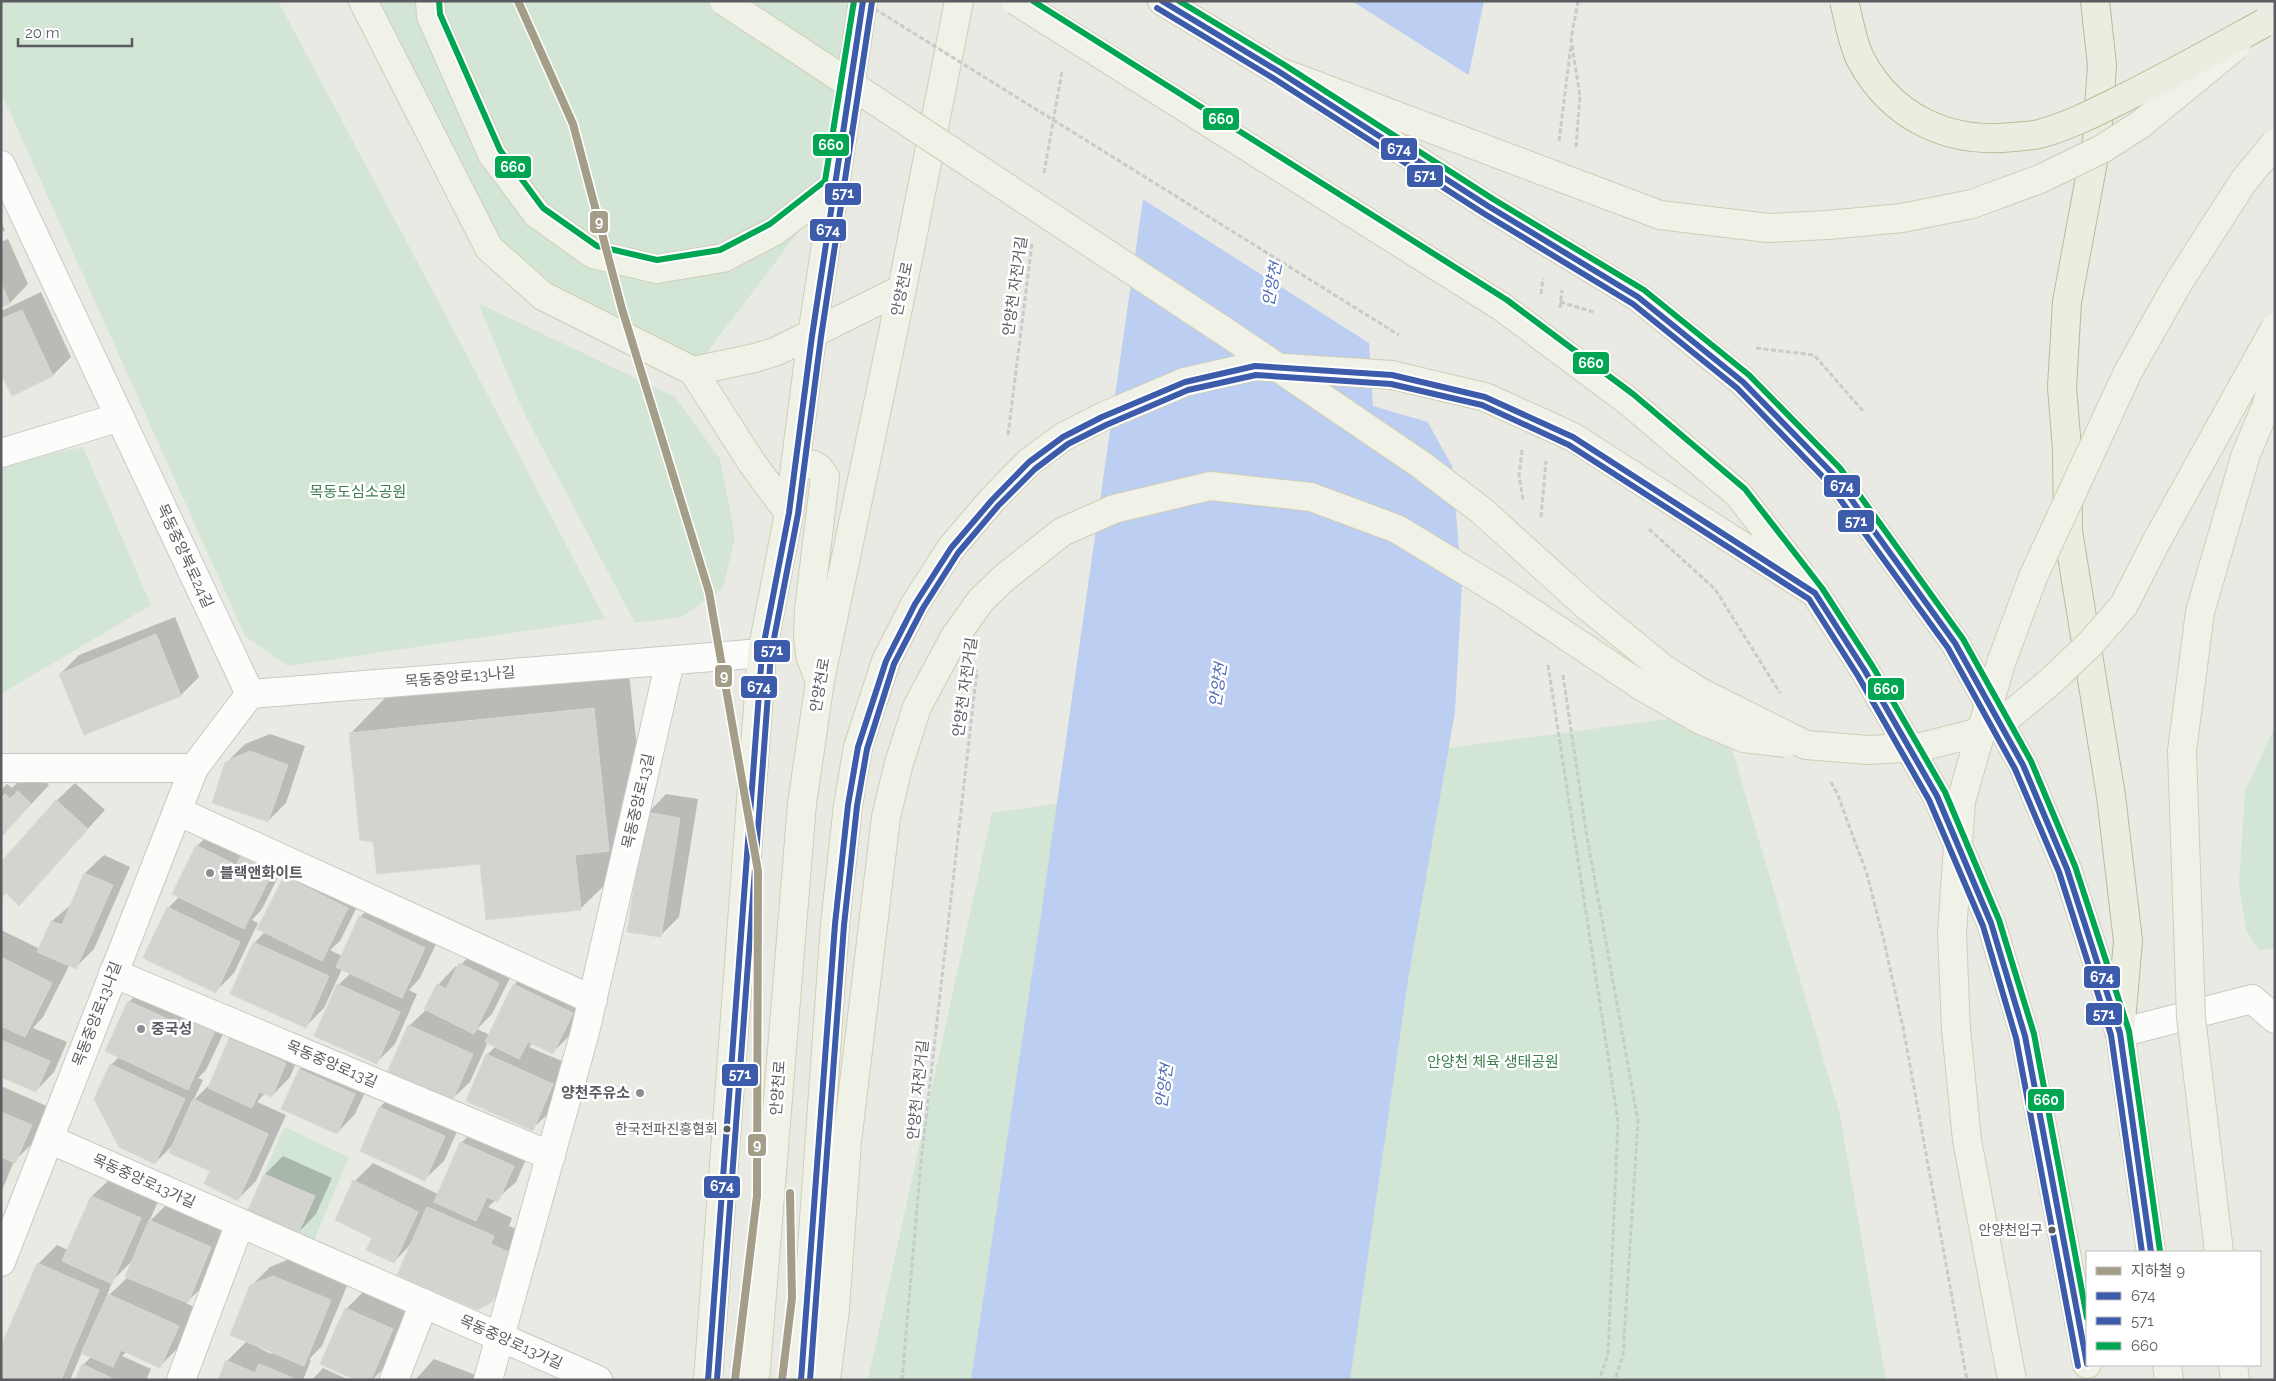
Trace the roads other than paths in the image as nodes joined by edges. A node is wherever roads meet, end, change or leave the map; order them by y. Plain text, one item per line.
1 (363, 1) edge
2 (430, 1) edge
3 (724, 1) edge
4 (863, 1) edge
5 (959, 1) edge
6 (1016, 1) edge
7 (1162, 1) edge
8 (1844, 1) edge
9 (2095, 1) edge
10 (2269, 19) edge
11 (1278, 71) junction
12 (2275, 144) edge
13 (1, 165) edge
14 (834, 186) junction
15 (902, 289) junction
16 (2275, 328) edge
17 (812, 336) junction
18 (693, 371) junction
19 (2275, 374) edge
20 (120, 417) junction
21 (1, 453) edge
22 (796, 464) junction
23 (789, 513) junction
24 (1815, 593) junction
25 (762, 653) junction
26 (670, 661) junction
27 (820, 681) junction
28 (250, 694) junction
29 (1806, 745) junction
30 (1, 768) edge
31 (194, 768) junction
32 (176, 811) junction
33 (113, 973) junction
34 (593, 1000) junction
35 (2275, 1019) edge
36 (2120, 1033) junction
37 (49, 1139) junction
38 (551, 1156) junction
39 (240, 1223) junction
40 (2151, 1251) edge
41 (2219, 1251) edge
42 (1, 1262) edge
43 (424, 1303) junction
44 (501, 1337) junction
45 (2086, 1359) edge
46 (2087, 1366) edge
47 (2167, 1366) edge
48 (2233, 1366) edge
49 (181, 1380) edge
50 (394, 1380) edge
51 (488, 1380) edge
52 (598, 1380) edge
53 (708, 1380) edge
54 (755, 1380) edge
55 (801, 1380) edge
56 (826, 1380) edge
57 (2012, 1380) edge
58 (2090, 1380) edge
59 (2170, 1380) edge
60 (2236, 1380) edge

1 - 18 main road
2 - 14 main road
3 - 29 main road, bridge
4 - 14 main road
5 - 15 main road, 안양천로
6 - 24 main road, bridge
7 - 11 main road
8 - 10 highway, bridge
9 - 36 highway
10 - 11 main road, bridge
11 - 36 main road, bridge
12 - 57 main road, bridge
13 - 20 street, 목동중앙북로24길
14 - 17 main road
15 - 17 main road
15 - 27 main road, 안양천로
16 - 29 main road, bridge
17 - 18 main road
17 - 22 main road
18 - 23 main road
19 - 41 main road, bridge
20 - 21 street
20 - 28 street, 목동중앙북로24길
22 - 23 main road
22 - 27 main road
23 - 25 main road
24 - 45 main road
24 - 55 main road, bridge
25 - 26 street, 목동중앙로13나길
25 - 53 main road
26 - 28 street, 목동중앙로13나길
26 - 34 street, 목동중앙로13길
27 - 54 main road, 안양천로
28 - 31 street, 목동중앙로13나길
29 - 56 main road, bridge
30 - 31 street
31 - 32 street, 목동중앙로13나길
32 - 33 street, 목동중앙로13나길
32 - 34 street
33 - 37 street, 목동중앙로13나길
33 - 38 street, 목동중앙로13길
34 - 38 street, 목동중앙로13길
35 - 36 street
36 - 40 main road
37 - 39 street, 목동중앙로13가길
37 - 42 street, 목동중앙로13나길
38 - 44 street, 목동중앙로13길
39 - 43 street, 목동중앙로13가길
39 - 49 street
43 - 44 street, 목동중앙로13가길
43 - 50 street
44 - 51 street, 목동중앙로13길
44 - 52 street, 목동중앙로13가길
46 - 58 main road
47 - 59 main road
48 - 60 main road

